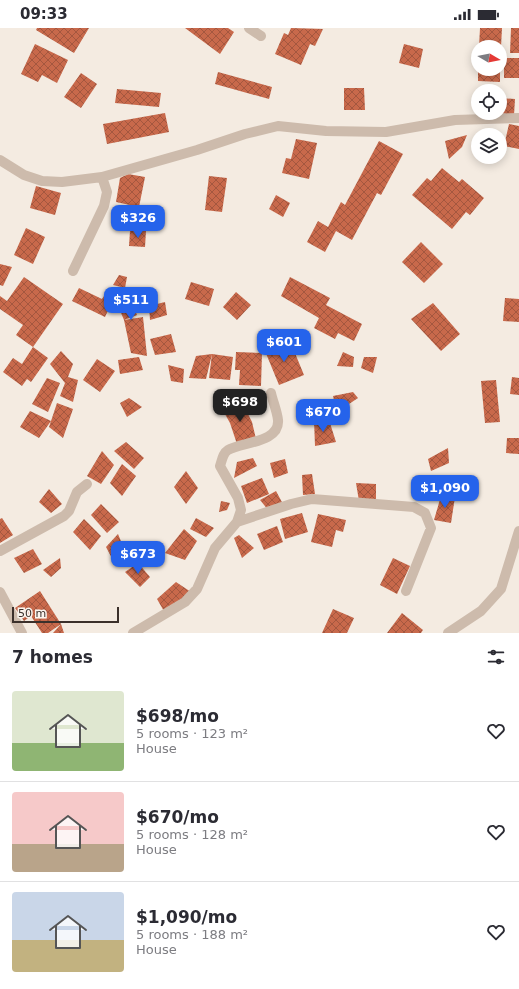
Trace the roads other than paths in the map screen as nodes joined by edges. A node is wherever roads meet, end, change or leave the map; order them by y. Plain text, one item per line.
1 (249, 28) edge
2 (261, 36) dead end
3 (519, 118) edge
4 (0, 160) edge
5 (102, 177) junction
6 (73, 270) dead end
7 (271, 393) dead end
8 (87, 484) dead end
9 (237, 522) junction
10 (519, 531) edge
11 (0, 551) edge
12 (406, 591) dead end
13 (0, 592) edge
14 (22, 633) edge
15 (133, 633) edge
16 (448, 633) edge

1 - 2 street
3 - 5 street
4 - 5 street
5 - 6 street
7 - 9 street
8 - 11 street
9 - 12 street
9 - 15 street
10 - 16 street
13 - 14 street

